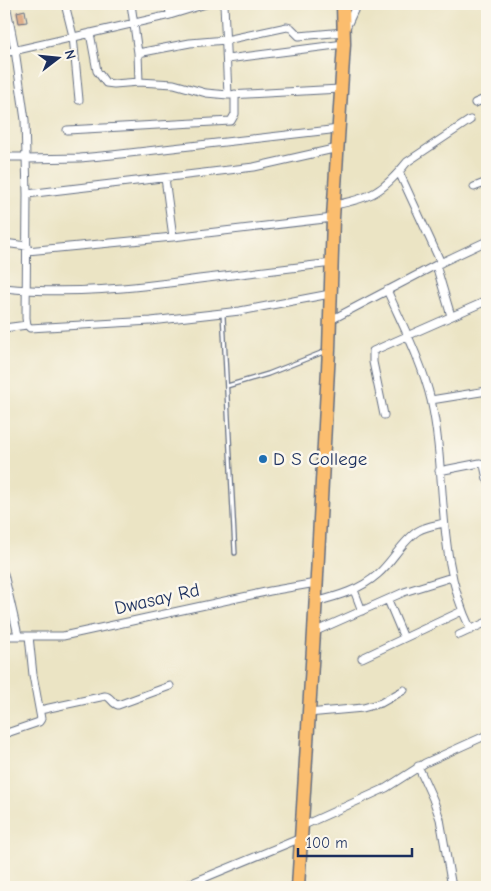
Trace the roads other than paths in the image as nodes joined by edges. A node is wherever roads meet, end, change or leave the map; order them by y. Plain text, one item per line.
1 (6, 4) edge
2 (64, 4) edge
3 (131, 4) edge
4 (169, 4) edge
5 (206, 4) edge
6 (224, 4) edge
7 (343, 4) edge
8 (357, 4) edge
9 (170, 15) junction
10 (134, 24) junction
11 (90, 33) junction
12 (73, 36) junction
13 (344, 38) junction
14 (226, 40) junction
15 (15, 50) junction
16 (4, 53) edge
17 (138, 54) junction
18 (227, 59) junction
19 (139, 82) junction
20 (340, 88) junction
21 (232, 95) junction
22 (487, 98) edge
23 (78, 100) dead end
24 (475, 103) dead end
25 (470, 120) dead end
26 (339, 129) junction
27 (67, 130) dead end
28 (338, 148) junction
29 (4, 157) edge
30 (26, 158) junction
31 (399, 172) junction
32 (165, 178) junction
33 (487, 182) edge
34 (474, 187) dead end
35 (27, 194) junction
36 (334, 205) junction
37 (333, 218) junction
38 (173, 237) junction
39 (487, 241) edge
40 (4, 243) edge
41 (27, 248) junction
42 (332, 263) junction
43 (439, 264) junction
44 (4, 288) edge
45 (387, 290) junction
46 (27, 291) junction
47 (330, 294) junction
48 (484, 302) dead end
49 (223, 313) junction
50 (451, 316) junction
51 (329, 322) junction
52 (27, 325) junction
53 (4, 328) edge
54 (407, 335) junction
55 (329, 350) junction
56 (227, 386) junction
57 (487, 391) edge
58 (431, 400) junction
59 (384, 415) dead end
60 (439, 471) junction
61 (487, 479) edge
62 (444, 523) junction
63 (235, 553) dead end
64 (4, 574) edge
65 (452, 577) junction
66 (316, 583) junction
67 (354, 590) junction
68 (388, 600) junction
69 (315, 602) junction
70 (462, 611) junction
71 (362, 612) junction
72 (487, 622) edge
73 (471, 630) junction
74 (314, 632) junction
75 (459, 635) dead end
76 (4, 636) edge
77 (18, 636) junction
78 (29, 636) junction
79 (404, 638) junction
80 (362, 658) dead end
81 (170, 686) dead end
82 (404, 690) dead end
83 (40, 710) junction
84 (308, 713) junction
85 (4, 734) edge
86 (487, 735) edge
87 (418, 766) junction
88 (301, 832) junction
89 (182, 887) edge
90 (298, 887) edge
91 (452, 887) edge

1 - 15 street
2 - 12 street
3 - 10 street
4 - 9 street
5 - 9 street
6 - 14 street
7 - 13 highway
8 - 13 street
9 - 10 street
10 - 11 street
10 - 17 street
11 - 12 street
11 - 19 street
12 - 15 street
12 - 23 street
13 - 14 street
13 - 18 street
13 - 20 highway
14 - 17 street
14 - 18 street
15 - 16 street
15 - 30 street
17 - 19 street
18 - 21 street
19 - 21 street
20 - 21 street
20 - 26 highway
21 - 27 street
22 - 24 street
25 - 31 street
26 - 28 highway
26 - 30 street
28 - 32 street
28 - 36 highway
29 - 30 street
30 - 35 street
31 - 36 street
31 - 43 street
32 - 35 street
32 - 38 street
33 - 34 street
35 - 41 street
36 - 37 highway
37 - 38 street
37 - 42 highway
38 - 41 street
39 - 43 street
40 - 41 street
41 - 46 street
42 - 46 street
42 - 47 highway
43 - 45 street
43 - 50 street
44 - 46 street
45 - 51 street
45 - 54 street
46 - 52 street
47 - 49 street
47 - 51 highway
48 - 50 street
49 - 52 street
49 - 56 lane
50 - 54 street
51 - 55 highway
52 - 53 street
54 - 58 street
54 - 59 street
55 - 56 lane
55 - 66 highway
56 - 63 lane
57 - 58 street
58 - 60 street
60 - 61 street
60 - 62 street
62 - 65 street
62 - 67 street
64 - 77 street
65 - 68 street
65 - 70 street
66 - 69 highway
66 - 78 street, Dwasay Rd
67 - 69 street
67 - 71 street
68 - 71 street
68 - 79 street
69 - 74 highway
70 - 73 street
70 - 79 street
71 - 74 street
72 - 73 street
73 - 75 street
74 - 84 highway
76 - 77 street, Dwasay Rd
77 - 78 street, Dwasay Rd
78 - 83 street
79 - 80 street
81 - 83 street
82 - 84 street
83 - 85 street
84 - 88 highway
86 - 87 street
87 - 88 street
87 - 91 street
88 - 89 street
88 - 90 highway

